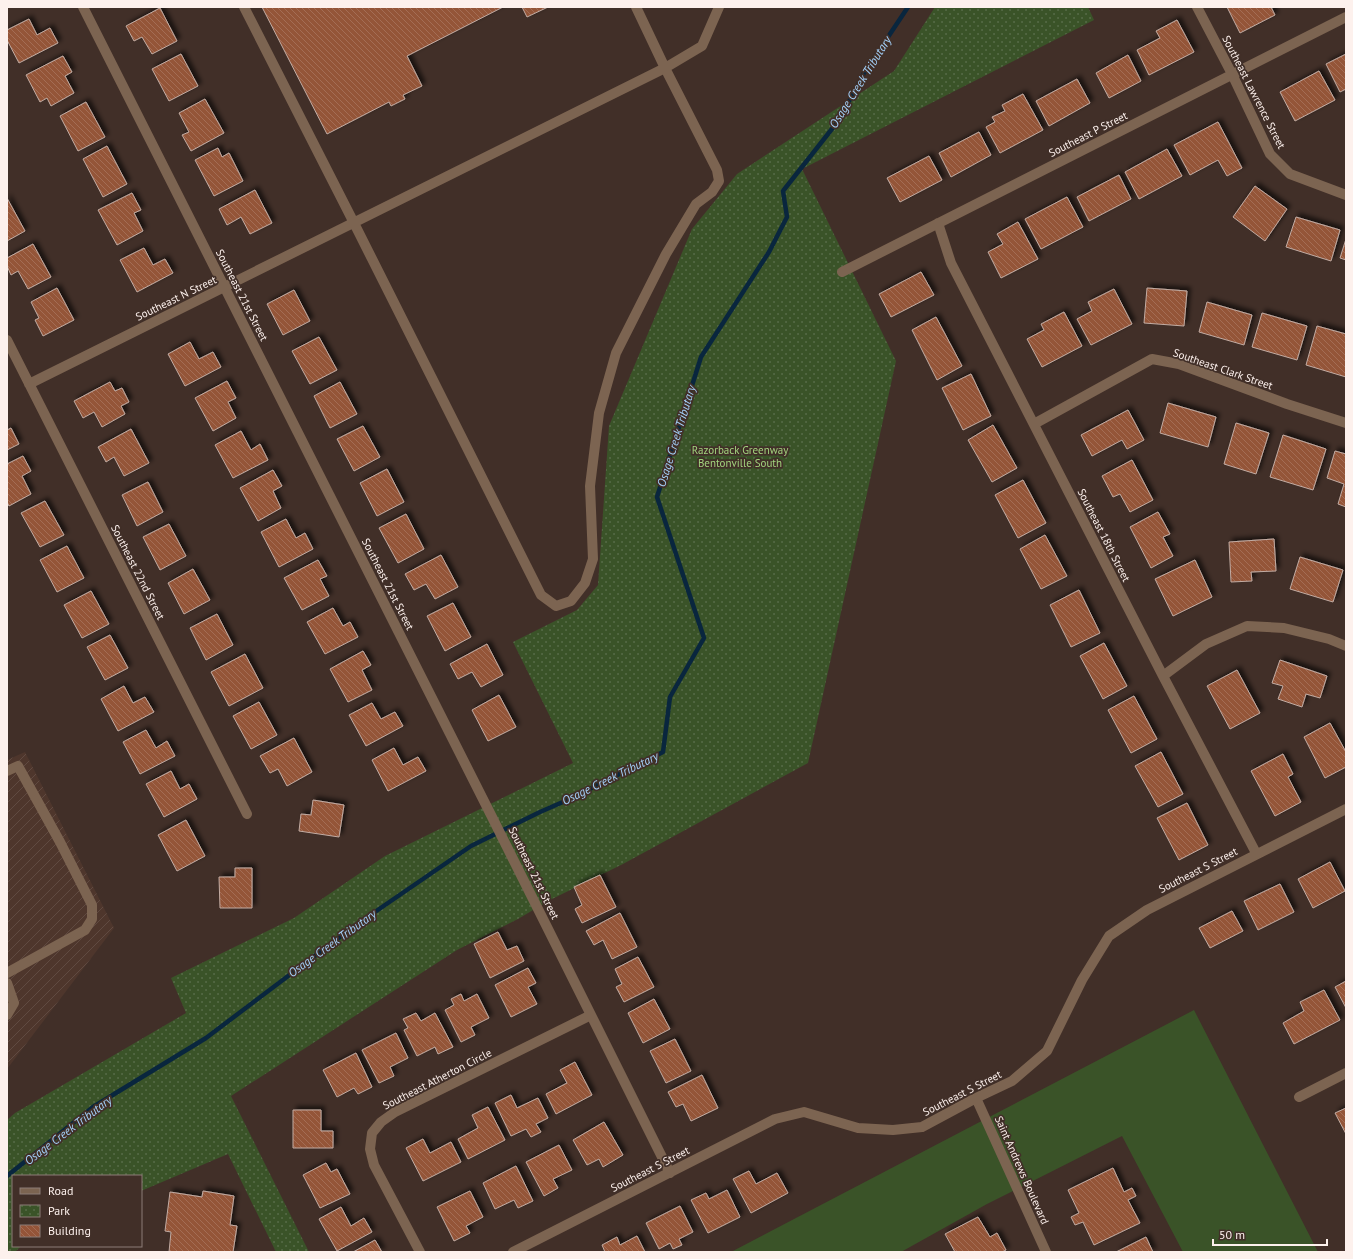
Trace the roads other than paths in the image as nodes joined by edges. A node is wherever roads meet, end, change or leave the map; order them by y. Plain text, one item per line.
1 (82, 7) edge
2 (244, 7) edge
3 (636, 7) edge
4 (719, 7) edge
5 (1197, 7) edge
6 (1346, 17) edge
7 (665, 68) junction
8 (1232, 74) junction
9 (1346, 195) edge
10 (354, 223) junction
11 (938, 224) junction
12 (842, 272) dead end
13 (224, 287) junction
14 (7, 340) edge
15 (30, 384) junction
16 (1346, 423) edge
17 (1034, 424) junction
18 (1346, 646) edge
19 (1163, 676) junction
20 (7, 771) edge
21 (1346, 809) edge
22 (247, 814) dead end
23 (1256, 854) junction
24 (7, 973) edge
25 (7, 983) edge
26 (7, 1015) edge
27 (591, 1015) junction
28 (1346, 1074) edge
29 (1299, 1097) dead end
30 (976, 1098) junction
31 (670, 1173) junction
32 (420, 1252) edge
33 (513, 1252) edge
34 (1046, 1252) edge

1 - 13 street, Southeast 21st Street
2 - 10 street
3 - 7 street
4 - 7 street, Southeast N Street
5 - 8 street, Southeast Lawrence Street
6 - 8 street, Southeast P Street
7 - 10 street, Southeast N Street
7 - 10 street
8 - 9 street, Southeast Lawrence Street
8 - 11 street, Southeast P Street
10 - 13 street, Southeast N Street
11 - 12 street, Southeast P Street
11 - 17 street, Southeast 18th Street
13 - 15 street, Southeast N Street
13 - 27 street, Southeast 21st Street
14 - 15 street, Southeast 22nd Street
15 - 22 street, Southeast 22nd Street
16 - 17 street, Southeast Clark Street
17 - 19 street, Southeast 18th Street
18 - 19 street
19 - 23 street, Southeast 18th Street
20 - 24 street
21 - 23 street, Southeast S Street
23 - 30 street, Southeast S Street
25 - 26 street
27 - 31 street, Southeast 21st Street
27 - 32 street, Southeast Atherton Circle
28 - 29 street
30 - 31 street, Southeast S Street
30 - 34 street, Saint Andrews Boulevard
31 - 33 street, Southeast S Street

